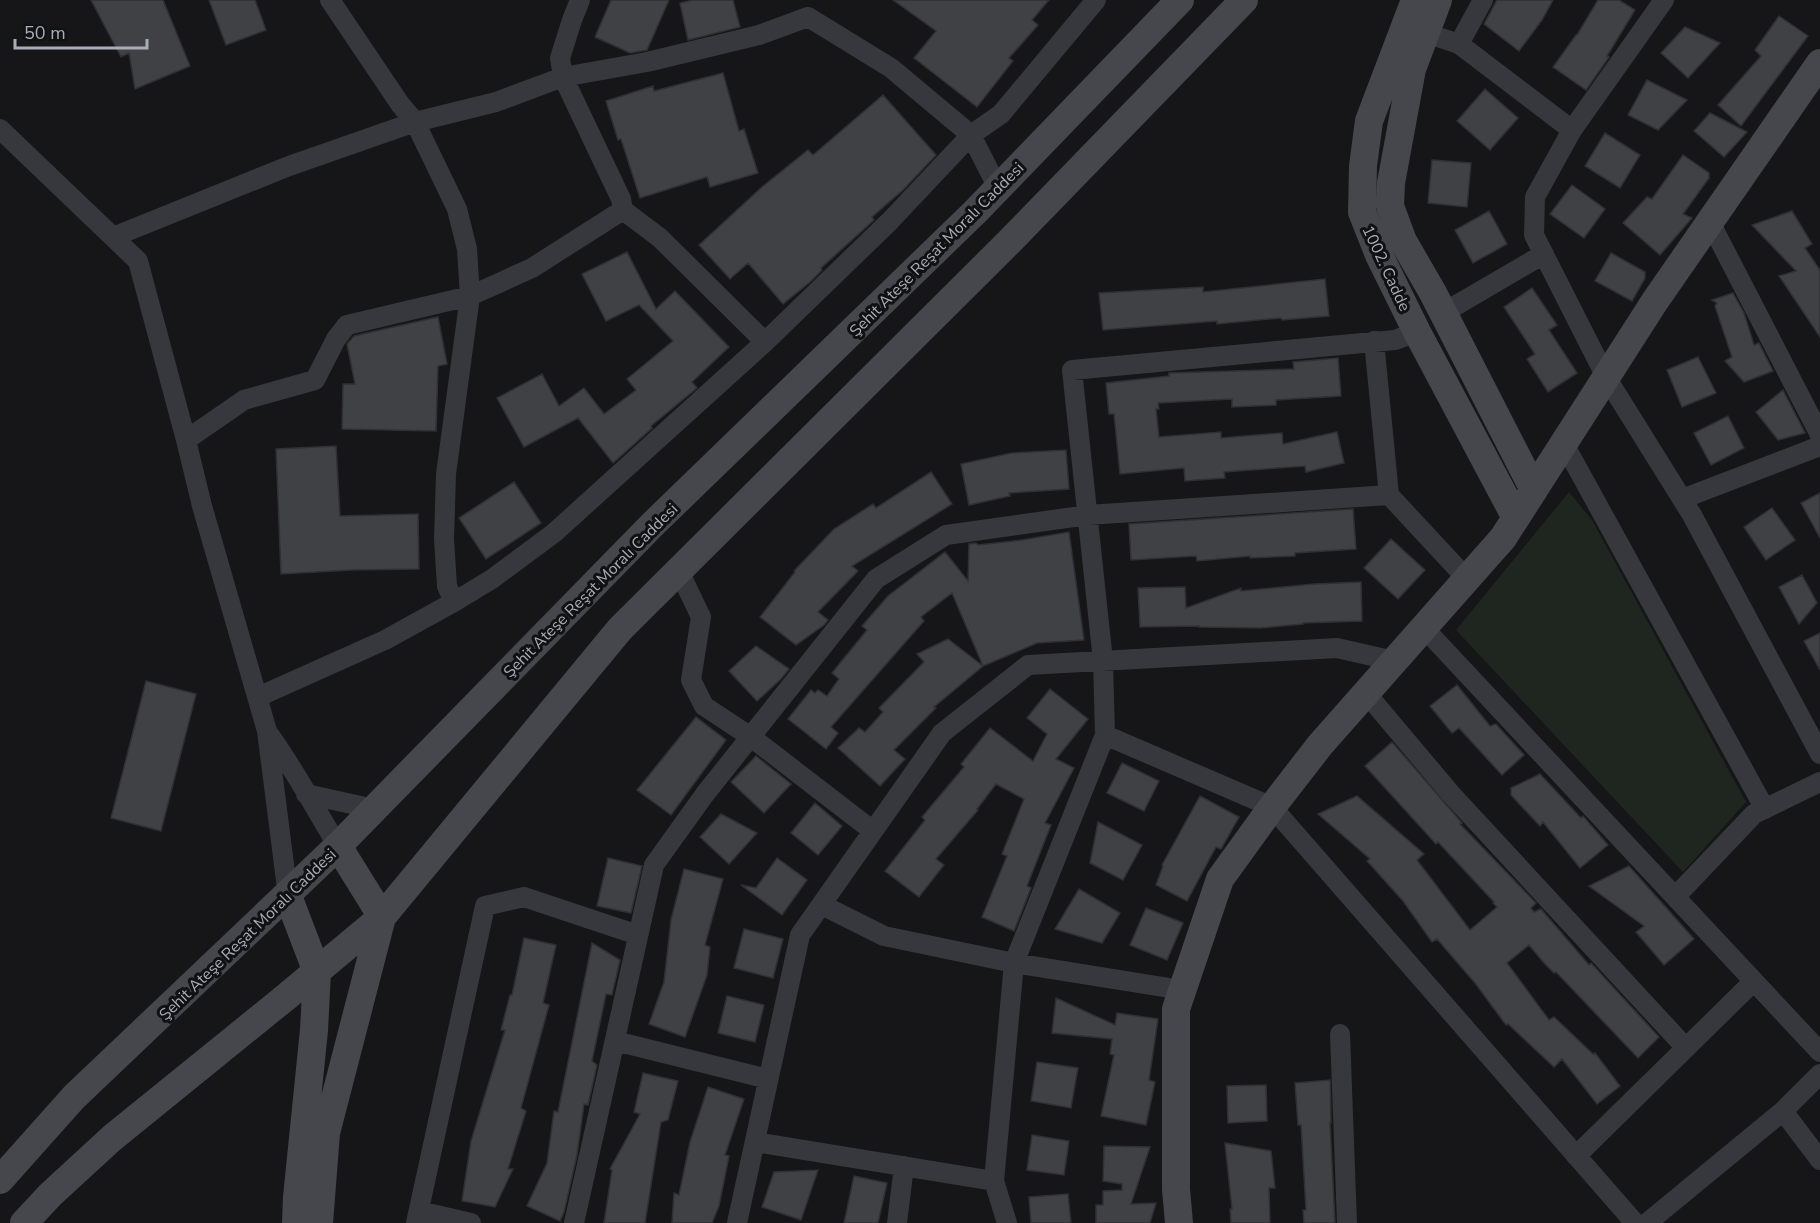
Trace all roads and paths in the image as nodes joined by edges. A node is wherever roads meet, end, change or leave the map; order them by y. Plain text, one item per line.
1 (330, 0) edge
2 (580, 0) edge
3 (1096, 0) edge
4 (1180, 0) edge
5 (1244, 0) edge
6 (1438, 0) edge
7 (1483, 0) edge
8 (1664, 0) edge
9 (812, 9) edge
10 (1416, 19) edge
11 (1460, 44) junction
12 (1820, 63) edge
13 (563, 77) junction
14 (415, 122) junction
15 (0, 129) edge
16 (1572, 130) junction
17 (970, 135) junction
18 (998, 188) junction
19 (623, 210) junction
20 (1710, 222) junction
21 (113, 237) junction
22 (1544, 254) junction
23 (470, 296) junction
24 (1443, 314) junction
25 (1417, 332) junction
26 (1374, 341) junction
27 (765, 342) junction
28 (1606, 377) junction
29 (1820, 435) edge
30 (186, 440) junction
31 (1564, 444) junction
32 (1820, 446) edge
33 (1534, 490) junction
34 (1389, 495) junction
35 (1682, 500) junction
36 (1088, 515) junction
37 (1516, 518) junction
38 (678, 569) junction
39 (1467, 579) junction
40 (454, 602) junction
41 (1424, 628) junction
42 (1103, 661) junction
43 (1394, 662) junction
44 (1366, 693) junction
45 (258, 697) junction
46 (267, 731) junction
47 (1106, 735) junction
48 (751, 737) junction
49 (1820, 754) edge
50 (1820, 782) edge
51 (306, 794) junction
52 (1272, 807) junction
53 (374, 809) junction
54 (1765, 809) junction
55 (873, 831) junction
56 (338, 846) junction
57 (288, 896) junction
58 (1676, 897) junction
59 (822, 905) junction
60 (382, 917) junction
61 (638, 935) junction
62 (1014, 963) junction
63 (317, 972) junction
64 (1754, 981) junction
65 (1182, 990) junction
66 (1340, 1034) dead end
67 (615, 1041) junction
68 (1686, 1048) junction
69 (1820, 1052) edge
70 (1820, 1074) edge
71 (768, 1079) junction
72 (1783, 1111) junction
73 (755, 1142) junction
74 (1576, 1156) junction
75 (1820, 1160) edge
76 (904, 1166) junction
77 (0, 1180) edge
78 (994, 1181) junction
79 (37, 1217) edge
80 (417, 1217) edge
81 (296, 1223) edge
82 (319, 1223) edge
83 (471, 1223) edge
84 (574, 1223) edge
85 (737, 1223) edge
86 (897, 1223) edge
87 (1006, 1223) edge
88 (1179, 1223) edge
89 (1347, 1223) edge
90 (1635, 1223) edge
91 (1647, 1223) edge

1 - 14 street
2 - 13 street
3 - 17 street
4 - 18 main road, Şehit Ateşe Reşat Moralı Caddesi
5 - 38 main road
6 - 10 main road, 1002. Cadde
7 - 11 street
8 - 16 street
9 - 13 street
9 - 17 street
10 - 11 street
10 - 24 main road, 1002. Cadde
10 - 25 main road, 1002. Cadde
11 - 16 street
12 - 20 main road
13 - 14 street
13 - 19 street
14 - 21 street
14 - 23 street
15 - 21 street
16 - 22 street
17 - 18 street
17 - 27 street
18 - 53 main road, Şehit Ateşe Reşat Moralı Caddesi
19 - 23 street
19 - 27 street
20 - 28 main road
20 - 29 street
21 - 30 street
22 - 24 street
22 - 28 street
23 - 30 street
23 - 40 street
24 - 25 main road
24 - 33 main road, 1002. Cadde
25 - 26 street
25 - 37 main road, 1002. Cadde
26 - 34 street
26 - 36 street
27 - 40 street
28 - 31 main road
28 - 35 street
30 - 45 street
31 - 33 main road
31 - 54 street
32 - 35 street
33 - 37 main road
34 - 36 street
34 - 39 street
35 - 49 street
36 - 42 street
36 - 48 street
37 - 39 main road
38 - 48 street
38 - 60 main road
39 - 41 main road
40 - 45 street
41 - 43 main road
41 - 58 street
42 - 43 street
42 - 47 street
42 - 55 street
43 - 44 main road
44 - 52 main road
44 - 68 street
45 - 46 street
46 - 51 street
46 - 57 street
47 - 52 street
47 - 62 street
48 - 55 street
48 - 61 street
50 - 54 street
51 - 53 street
51 - 56 street
52 - 65 main road
52 - 74 street
53 - 56 main road, Şehit Ateşe Reşat Moralı Caddesi
54 - 58 street
55 - 59 street
56 - 57 main road, Şehit Ateşe Reşat Moralı Caddesi
56 - 60 main road
57 - 63 main road
57 - 77 main road, Şehit Ateşe Reşat Moralı Caddesi
58 - 64 street
59 - 62 street
59 - 71 street
60 - 63 main road
60 - 82 main road
61 - 67 street
61 - 80 street
62 - 65 street
62 - 78 street
63 - 79 main road
63 - 81 main road
64 - 68 street
64 - 69 street
65 - 88 main road
66 - 89 street
67 - 71 street
67 - 84 street
68 - 74 street
70 - 72 street
71 - 73 street
72 - 75 street
72 - 91 street
73 - 76 street
73 - 85 street
74 - 90 street
76 - 78 street
76 - 86 street
78 - 87 street
80 - 83 street

